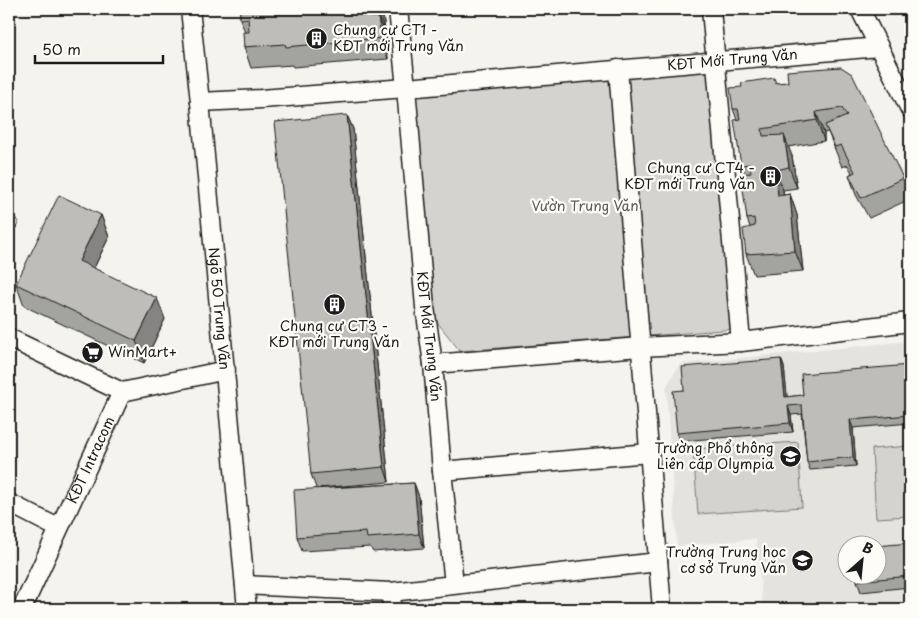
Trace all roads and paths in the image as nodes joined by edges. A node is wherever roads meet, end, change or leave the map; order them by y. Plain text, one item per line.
1 (190, 9) edge
2 (398, 9) edge
3 (711, 9) edge
4 (860, 9) edge
5 (879, 47) junction
6 (715, 60) junction
7 (618, 69) junction
8 (406, 88) junction
9 (200, 102) junction
10 (910, 109) edge
11 (910, 322) edge
12 (9, 338) edge
13 (741, 342) junction
14 (640, 347) junction
15 (433, 364) junction
16 (226, 370) junction
17 (122, 392) junction
18 (649, 453) junction
19 (442, 471) junction
20 (9, 503) edge
21 (58, 528) junction
22 (658, 562) junction
23 (454, 584) junction
24 (245, 585) junction
25 (392, 600) edge
26 (22, 609) edge
27 (247, 609) edge
28 (662, 609) edge

1 - 9 street, Ngõ 50 Trung Văn
2 - 8 street, KĐT Mới Trung Văn
3 - 6 street
4 - 5 street
5 - 6 street, KĐT Mới Trung Văn
5 - 10 street
6 - 7 street, KĐT Mới Trung Văn
6 - 13 street
7 - 8 street, KĐT Mới Trung Văn
7 - 14 street
8 - 9 street, KĐT Mới Trung Văn
8 - 15 street, KĐT Mới Trung Văn
9 - 16 street, Ngõ 50 Trung Văn
11 - 13 street
12 - 17 street
13 - 14 street
14 - 15 street
14 - 18 street
15 - 19 street, KĐT Mới Trung Văn
16 - 17 street
16 - 24 street, Ngõ 50 Trung Văn
17 - 21 street, KĐT Intracom
18 - 19 street
18 - 22 street
19 - 23 street, KĐT Mới Trung Văn
20 - 21 street
21 - 26 street, KĐT Intracom
22 - 23 street
22 - 28 street
23 - 25 street
24 - 25 street
24 - 27 street, Ngõ 50 Trung Văn

